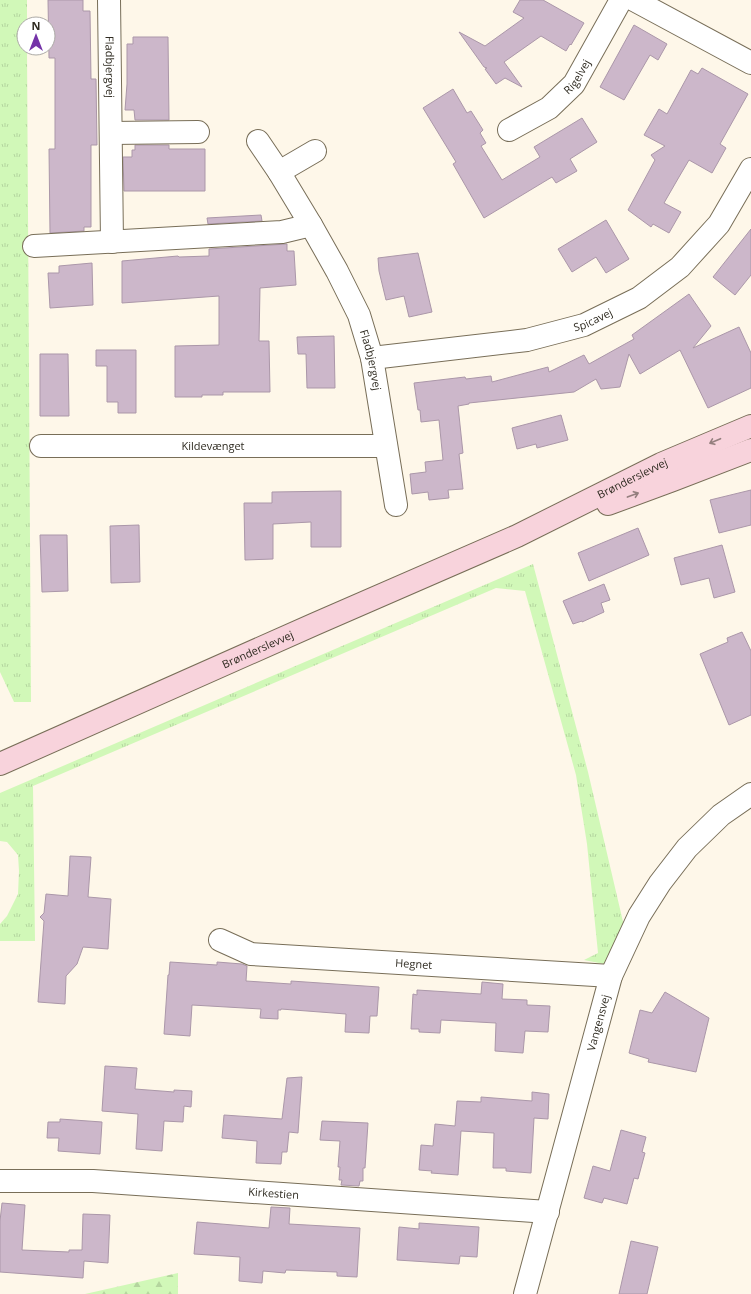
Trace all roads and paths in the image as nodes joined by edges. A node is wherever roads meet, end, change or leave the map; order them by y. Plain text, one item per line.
1 (109, 0) edge
2 (621, 0) edge
3 (634, 0) edge
4 (751, 63) edge
5 (509, 130) dead end
6 (198, 132) dead end
7 (111, 133) junction
8 (258, 141) dead end
9 (315, 151) dead end
10 (751, 169) edge
11 (279, 172) junction
12 (311, 225) junction
13 (112, 242) junction
14 (34, 246) dead end
15 (372, 358) junction
16 (751, 426) edge
17 (41, 446) dead end
18 (386, 446) junction
19 (751, 450) edge
20 (396, 505) dead end
21 (517, 536) junction
22 (0, 764) edge
23 (751, 794) edge
24 (220, 940) dead end
25 (611, 976) junction
26 (0, 1181) edge
27 (548, 1212) junction
28 (525, 1294) edge

1 - 7 street, Fladbjergvej
2 - 5 street, Rigelvej
3 - 4 street
6 - 7 street
7 - 13 street, Fladbjergvej
8 - 11 street, Fladbjergvej
9 - 11 street
10 - 15 street, Spicavej
11 - 12 street, Fladbjergvej
12 - 13 street
12 - 15 street, Fladbjergvej
13 - 14 street
15 - 18 street, Fladbjergvej
16 -> 21 main road, Brønderslevvej
17 - 18 street, Kildevænget
18 - 20 street, Fladbjergvej
21 -> 19 main road, Brønderslevvej
21 - 22 main road, Brønderslevvej
23 - 25 street, Vangensvej
24 - 25 street, Hegnet
25 - 27 street, Vangensvej
26 - 27 street, Kirkestien
27 - 28 street, Vangensvej

